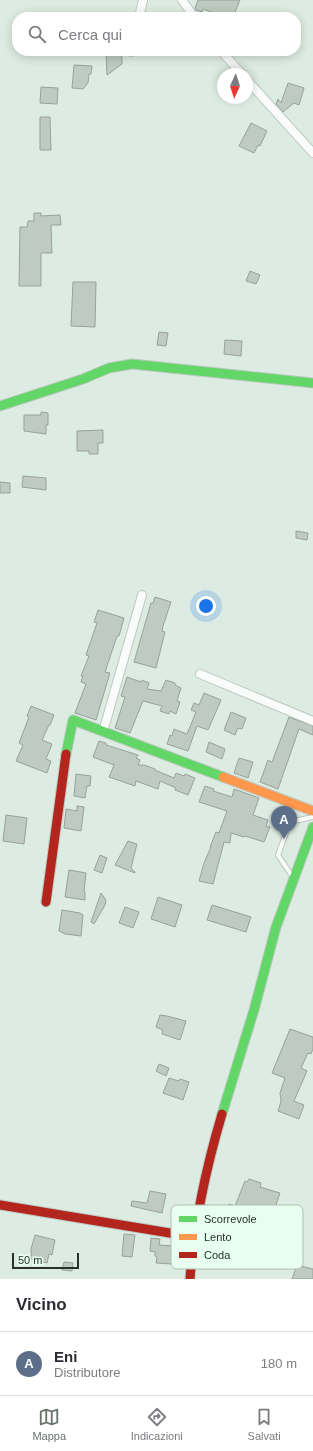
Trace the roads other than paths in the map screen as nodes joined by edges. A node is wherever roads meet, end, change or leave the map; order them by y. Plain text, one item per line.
1 (143, 0) edge
2 (182, 0) edge
3 (140, 12) edge
4 (190, 12) edge
5 (226, 56) edge
6 (237, 68) edge
7 (253, 87) edge
8 (313, 153) edge
9 (313, 383) edge
10 (0, 406) edge
11 (142, 595) dead end
12 (200, 674) dead end
13 (313, 720) edge
14 (103, 732) junction
15 (313, 811) edge
16 (313, 817) edge
17 (313, 827) edge
18 (294, 879) junction
19 (46, 902) dead end
20 (0, 1205) edge
21 (200, 1205) edge
22 (171, 1233) edge
23 (191, 1269) edge
24 (190, 1279) edge

1 - 3 street
2 - 4 street
5 - 6 street
7 - 8 street
9 - 10 street
11 - 14 street
12 - 13 street
14 - 15 street
14 - 19 street
16 - 18 lane
17 - 18 street
18 - 21 street
20 - 22 street
23 - 24 street

